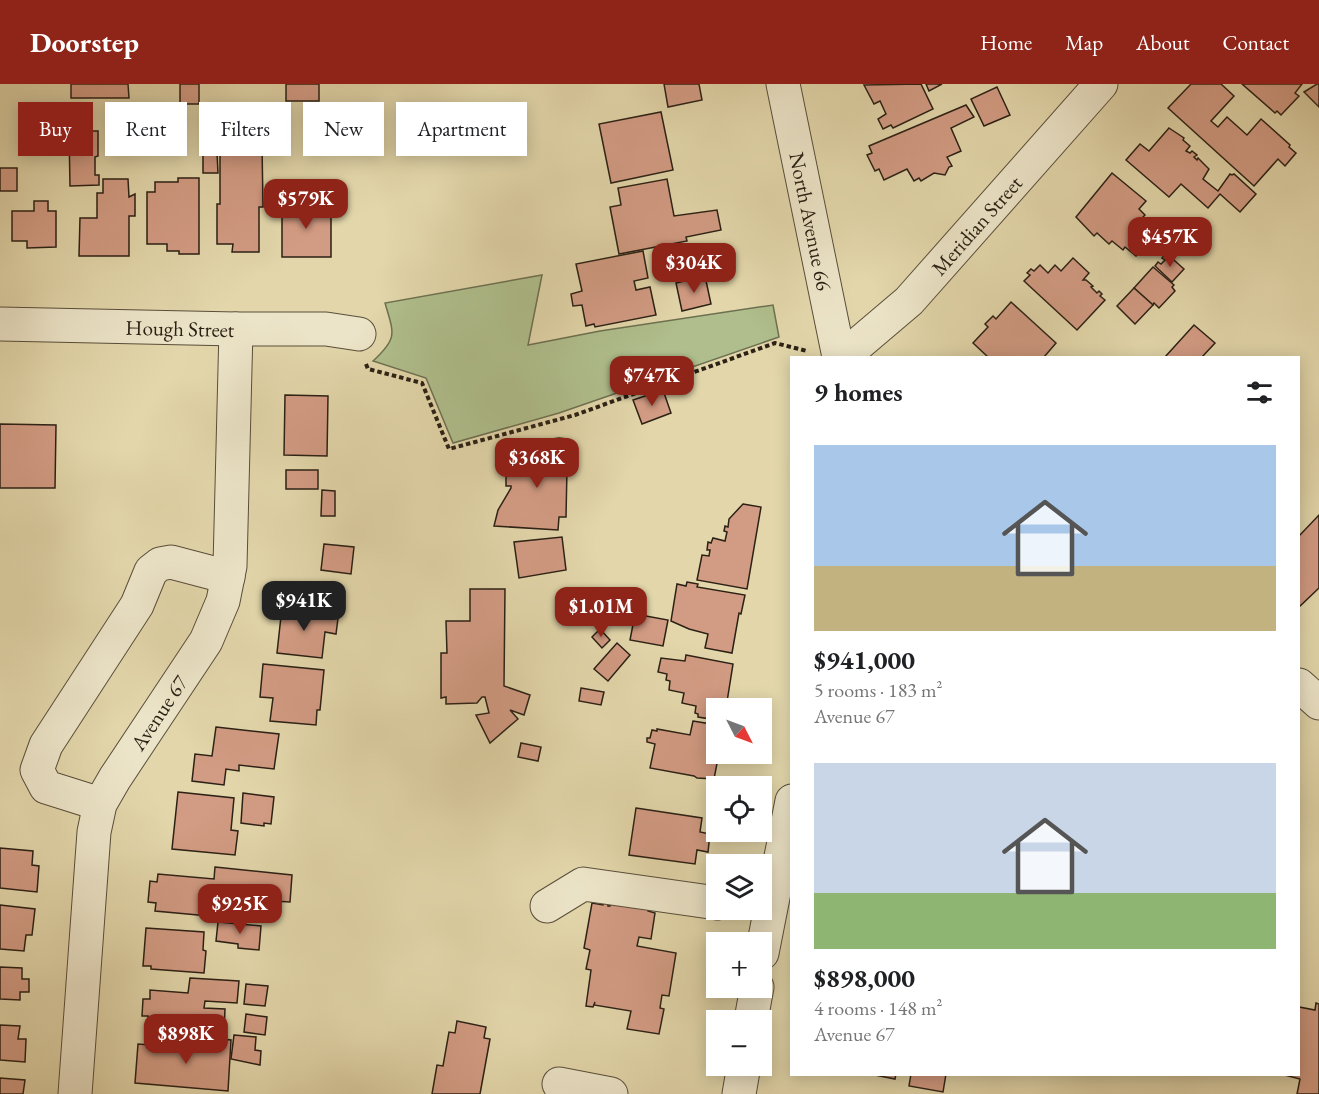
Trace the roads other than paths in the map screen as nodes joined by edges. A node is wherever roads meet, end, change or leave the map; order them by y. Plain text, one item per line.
1 (783, 84) edge
2 (1101, 84) edge
3 (0, 324) edge
4 (236, 329) junction
5 (359, 334) road end
6 (830, 355) edge
7 (228, 577) junction
8 (1300, 686) edge
9 (1319, 703) edge
10 (100, 804) junction
11 (790, 808) edge
12 (772, 874) edge
13 (706, 901) edge
14 (547, 906) dead end
15 (559, 1084) dead end
16 (75, 1094) edge
17 (611, 1094) edge

1 - 6 street, North Avenue 66
2 - 6 street, Meridian Street
3 - 4 street, Hough Street
4 - 5 street, Hough Street
4 - 7 street, Avenue 67
7 - 10 street, Avenue 67
7 - 10 street
8 - 9 street
10 - 16 street, Avenue 67
11 - 12 street
13 - 14 street
15 - 17 street

